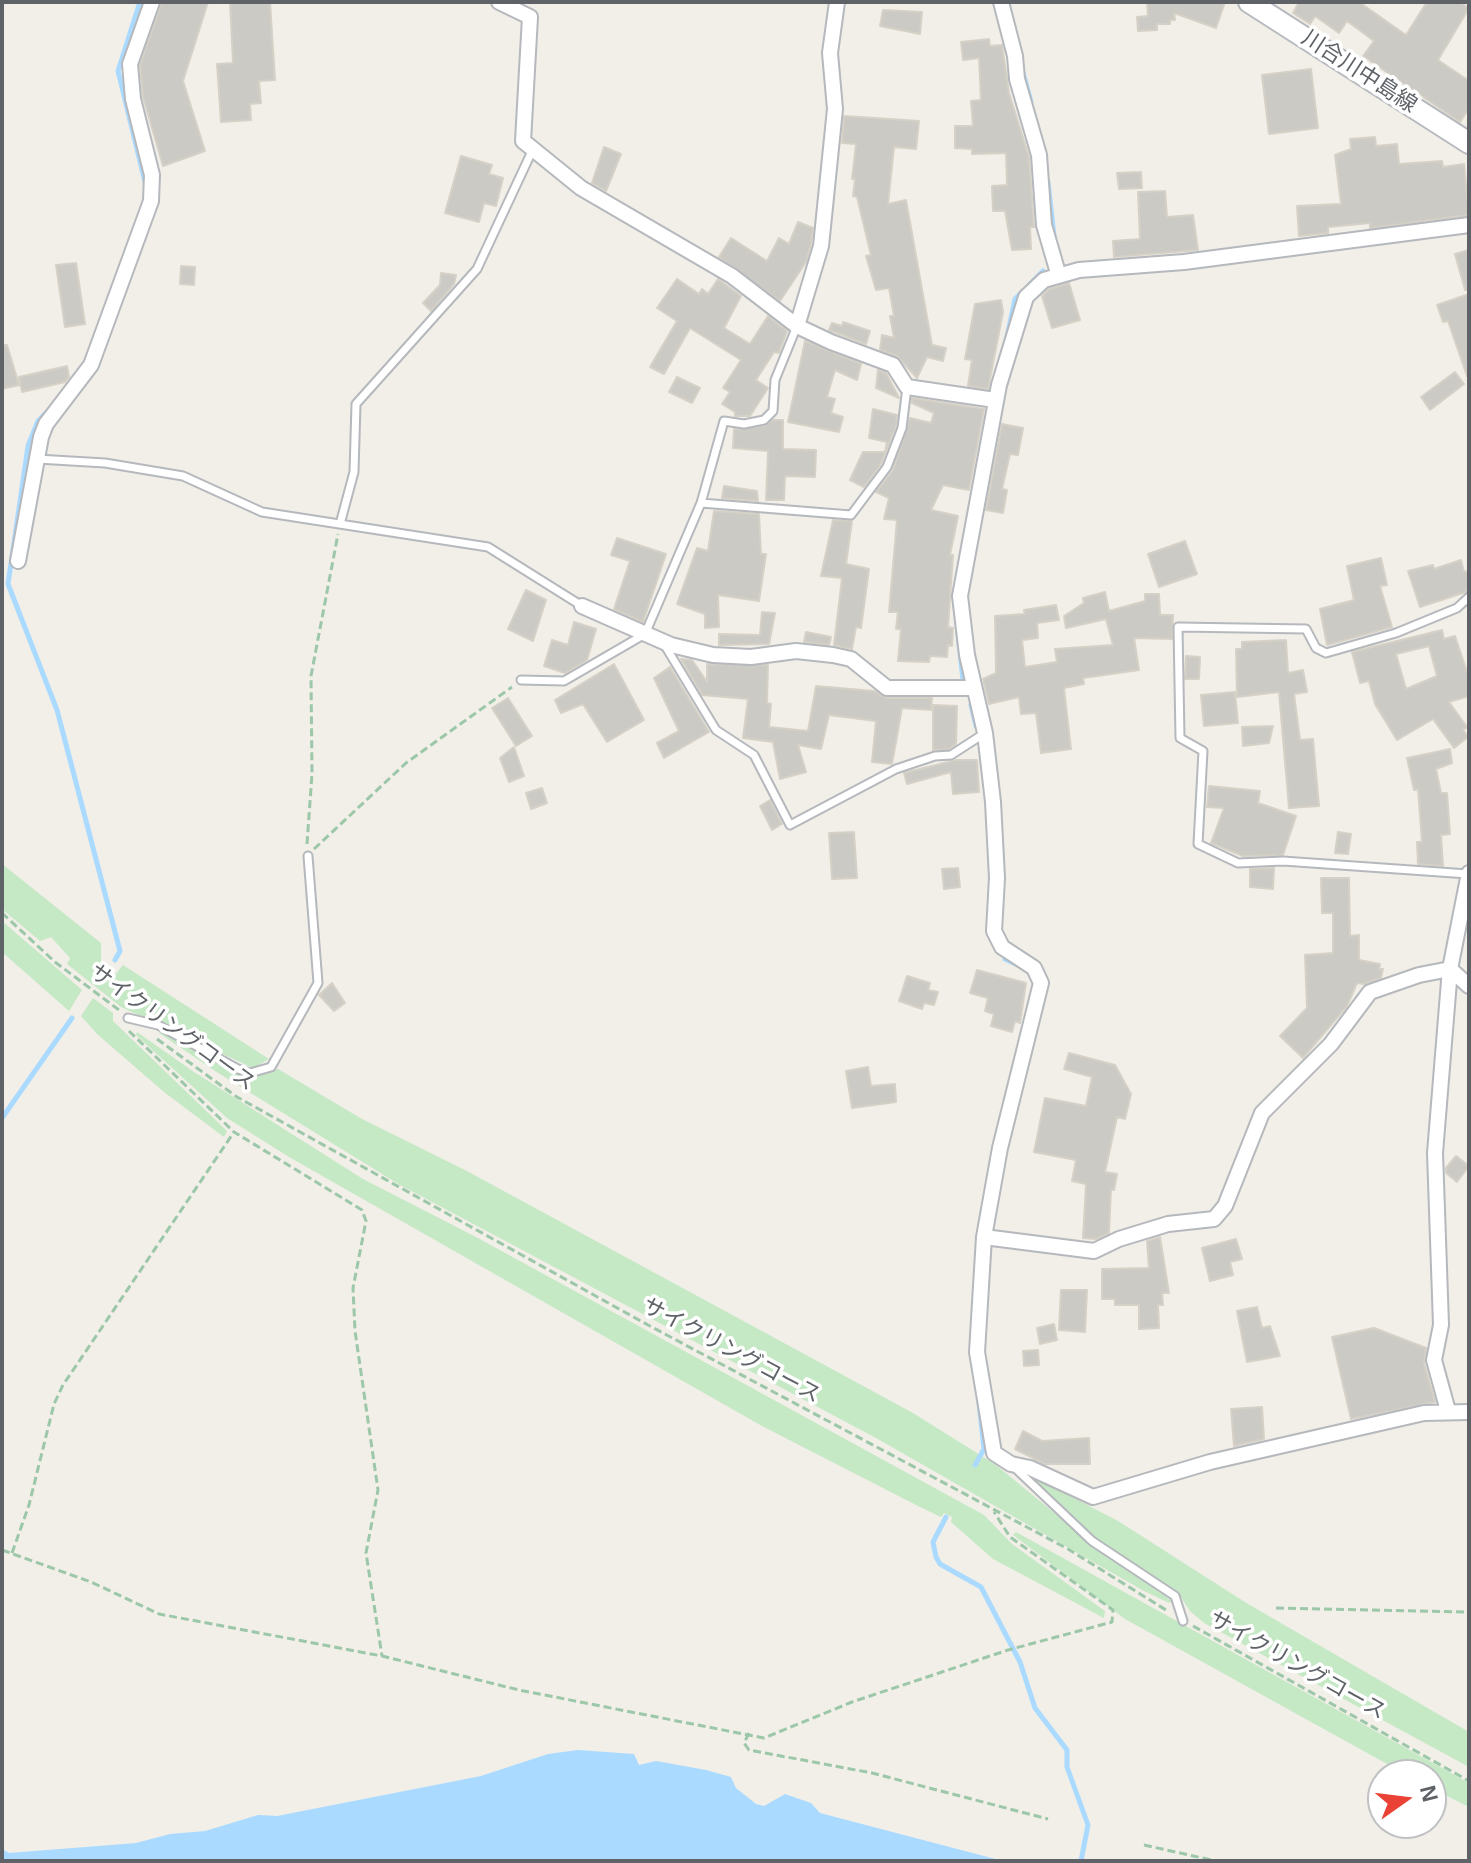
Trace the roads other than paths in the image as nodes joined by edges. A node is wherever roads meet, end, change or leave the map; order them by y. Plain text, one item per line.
1 (152, 2) edge
2 (499, 2) edge
3 (837, 2) edge
4 (1001, 2) edge
5 (1249, 2) edge
6 (1469, 143) edge
7 (533, 149) junction
8 (1469, 225) edge
9 (1058, 273) junction
10 (797, 326) junction
11 (907, 387) junction
12 (995, 400) junction
13 (35, 458) junction
14 (701, 503) junction
15 (340, 524) junction
16 (18, 561) dead end
17 (1469, 597) edge
18 (582, 606) joint
19 (645, 634) junction
20 (663, 643) junction
21 (521, 680) road end
22 (974, 688) junction
23 (985, 733) junction
24 (308, 856) road end
25 (1468, 873) edge
26 (1450, 969) junction
27 (1469, 986) edge
28 (128, 1018) road end
29 (984, 1237) junction
30 (1448, 1411) junction
31 (1469, 1412) edge
32 (1011, 1464) junction
33 (1183, 1621) road end

1 - 13 street
2 - 7 street
3 - 10 street
4 - 9 street
5 - 6 main road, 川合川中島線
7 - 10 street
7 - 15 lane
8 - 9 street
9 - 12 street
10 - 11 street
10 - 14 lane
11 - 12 street
11 - 14 lane
12 - 22 street
13 - 15 lane
13 - 16 street
14 - 19 lane
15 - 18 lane
17 - 25 lane
18 - 19 street
19 - 20 street
19 - 21 lane
20 - 22 street
20 - 23 lane
22 - 23 street
23 - 29 street
24 - 28 lane
25 - 26 street
26 - 27 street
26 - 29 street
26 - 30 street
29 - 32 street
30 - 31 street
30 - 32 street
32 - 33 lane

